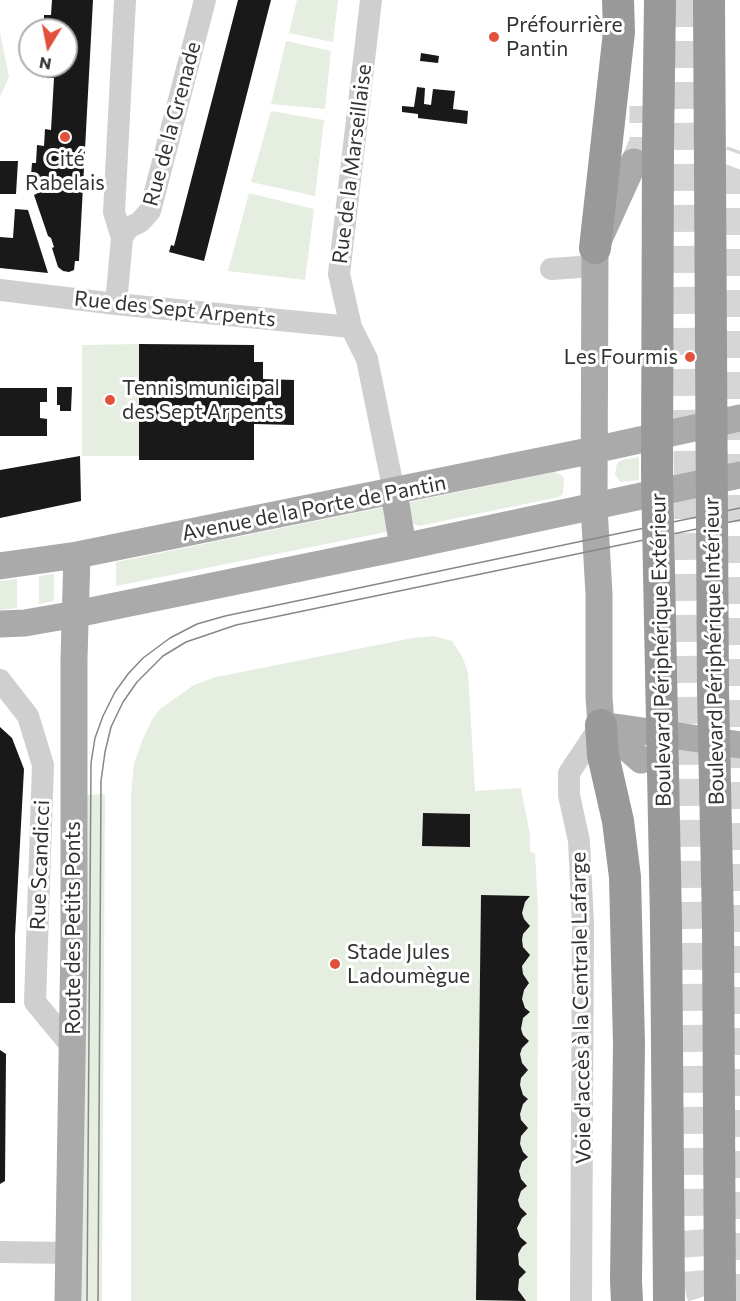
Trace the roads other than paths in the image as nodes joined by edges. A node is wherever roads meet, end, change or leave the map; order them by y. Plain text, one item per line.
1 (125, 0) edge
2 (205, 0) edge
3 (371, 0) edge
4 (618, 0) edge
5 (660, 0) edge
6 (709, 0) edge
7 (634, 162) tunnel mouth
8 (122, 238) junction
9 (595, 257) junction
10 (551, 269) dead end
11 (0, 290) edge
12 (116, 304) junction
13 (351, 327) junction
14 (740, 418) edge
15 (594, 450) junction
16 (740, 475) edge
17 (394, 492) junction
18 (594, 507) junction
19 (404, 547) junction
20 (77, 555) junction
21 (0, 566) edge
22 (76, 614) junction
23 (0, 624) edge
24 (0, 680) edge
25 (601, 725) junction
26 (740, 745) edge
27 (641, 760) dead end
28 (73, 1048) junction
29 (0, 1252) edge
30 (69, 1253) junction
31 (626, 1291) edge
32 (68, 1301) edge
33 (581, 1301) edge
34 (669, 1301) edge
35 (720, 1301) edge

1 - 8 street, Rue de la Grenade
2 - 8 street, Rue de la Grenade
3 - 13 street, Rue de la Marseillaise
4 - 9 highway
5 - 34 highway, Boulevard Périphérique Extérieur, bridge
6 - 35 highway, Boulevard Périphérique Intérieur, bridge
7 - 9 main road
8 - 12 street, Rue de la Grenade
9 - 10 street
9 - 15 main road
11 - 12 street, Rue des Sept Arpents
12 - 13 street, Rue des Sept Arpents
13 - 17 street, Rue de la Marseillaise
14 - 15 main road, Avenue de la Porte de Pantin
15 - 17 main road, Avenue de la Porte de Pantin
15 - 18 main road
16 - 18 main road
17 - 19 main road
17 - 20 main road, Avenue de la Porte de Pantin
18 - 19 main road
18 - 25 main road
19 - 22 main road
20 - 21 main road, Avenue de la Porte de Pantin
20 - 22 main road, Route des Petits Ponts
22 - 23 main road
22 - 28 main road, Route des Petits Ponts
24 - 28 street, Rue Scandicci
25 - 26 main road
25 - 27 main road
25 - 31 highway
25 - 33 street, Voie d'accès à la Centrale Lafarge
28 - 30 main road, Route des Petits Ponts
29 - 30 street
30 - 32 main road, Route des Petits Ponts

